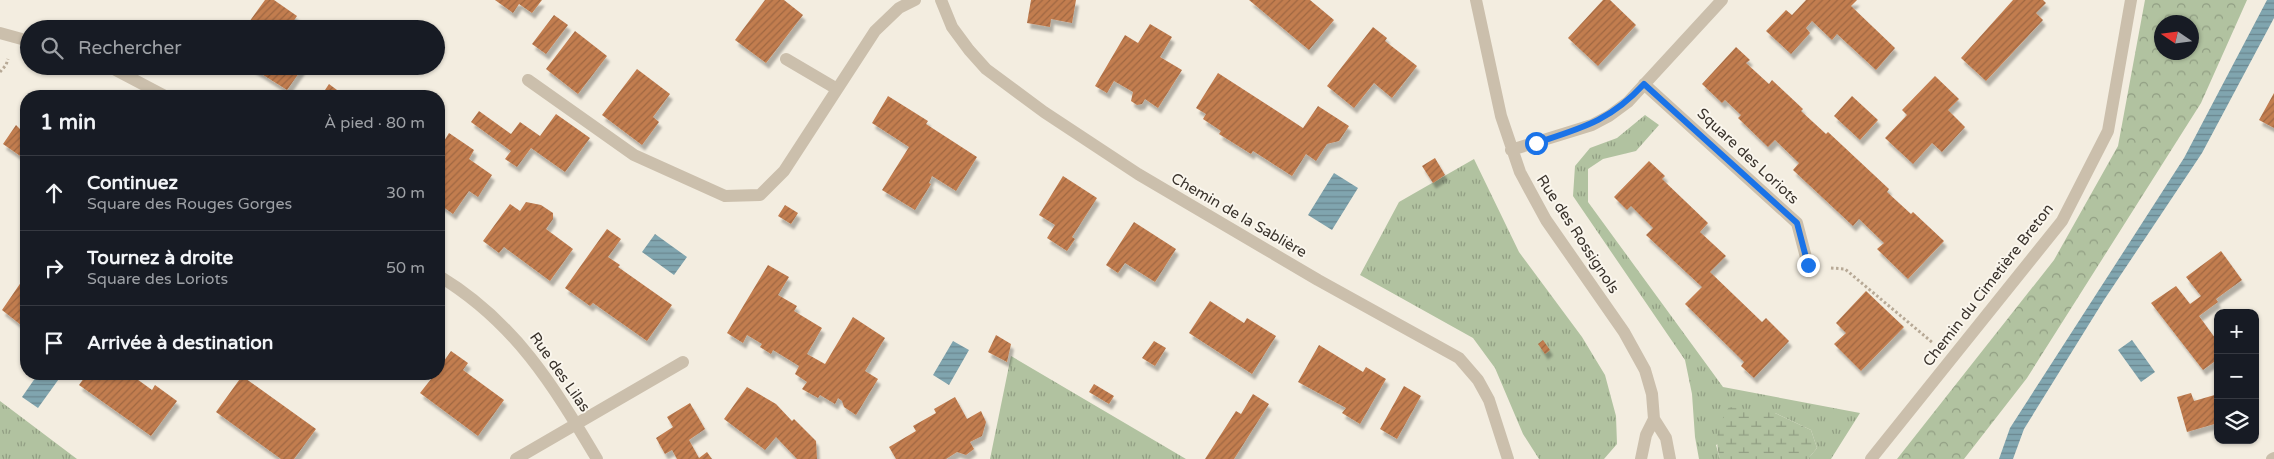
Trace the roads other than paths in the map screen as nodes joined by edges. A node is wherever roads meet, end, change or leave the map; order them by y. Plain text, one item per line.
1 (915, 0) edge
2 (942, 0) edge
3 (1476, 0) edge
4 (1722, 0) edge
5 (2131, 0) edge
6 (0, 33) edge
7 (20, 39) edge
8 (786, 59) dead end
9 (125, 75) edge
10 (528, 80) dead end
11 (1644, 84) junction
12 (837, 89) junction
13 (154, 90) edge
14 (1511, 150) junction
15 (1808, 265) road end
16 (445, 280) edge
17 (683, 362) dead end
18 (1654, 419) junction
19 (577, 425) junction
20 (516, 459) edge
21 (597, 459) edge
22 (1508, 459) edge
23 (1640, 459) edge
24 (1670, 459) edge
25 (1871, 459) edge

1 - 12 street
2 - 22 street, Chemin de la Sablière
3 - 14 street, Rue des Rossignols
4 - 11 street
5 - 25 street, Chemin du Cimetière Breton
6 - 7 street
8 - 12 street
9 - 13 street
10 - 12 street
11 - 14 street
11 - 15 street, Square des Loriots
14 - 18 street, Rue des Rossignols
16 - 19 street, Rue des Lilas
17 - 19 street
18 - 23 street, Rue des Rossignols
18 - 24 street, Rue des Rossignols
19 - 20 street
19 - 21 street, Rue des Lilas

